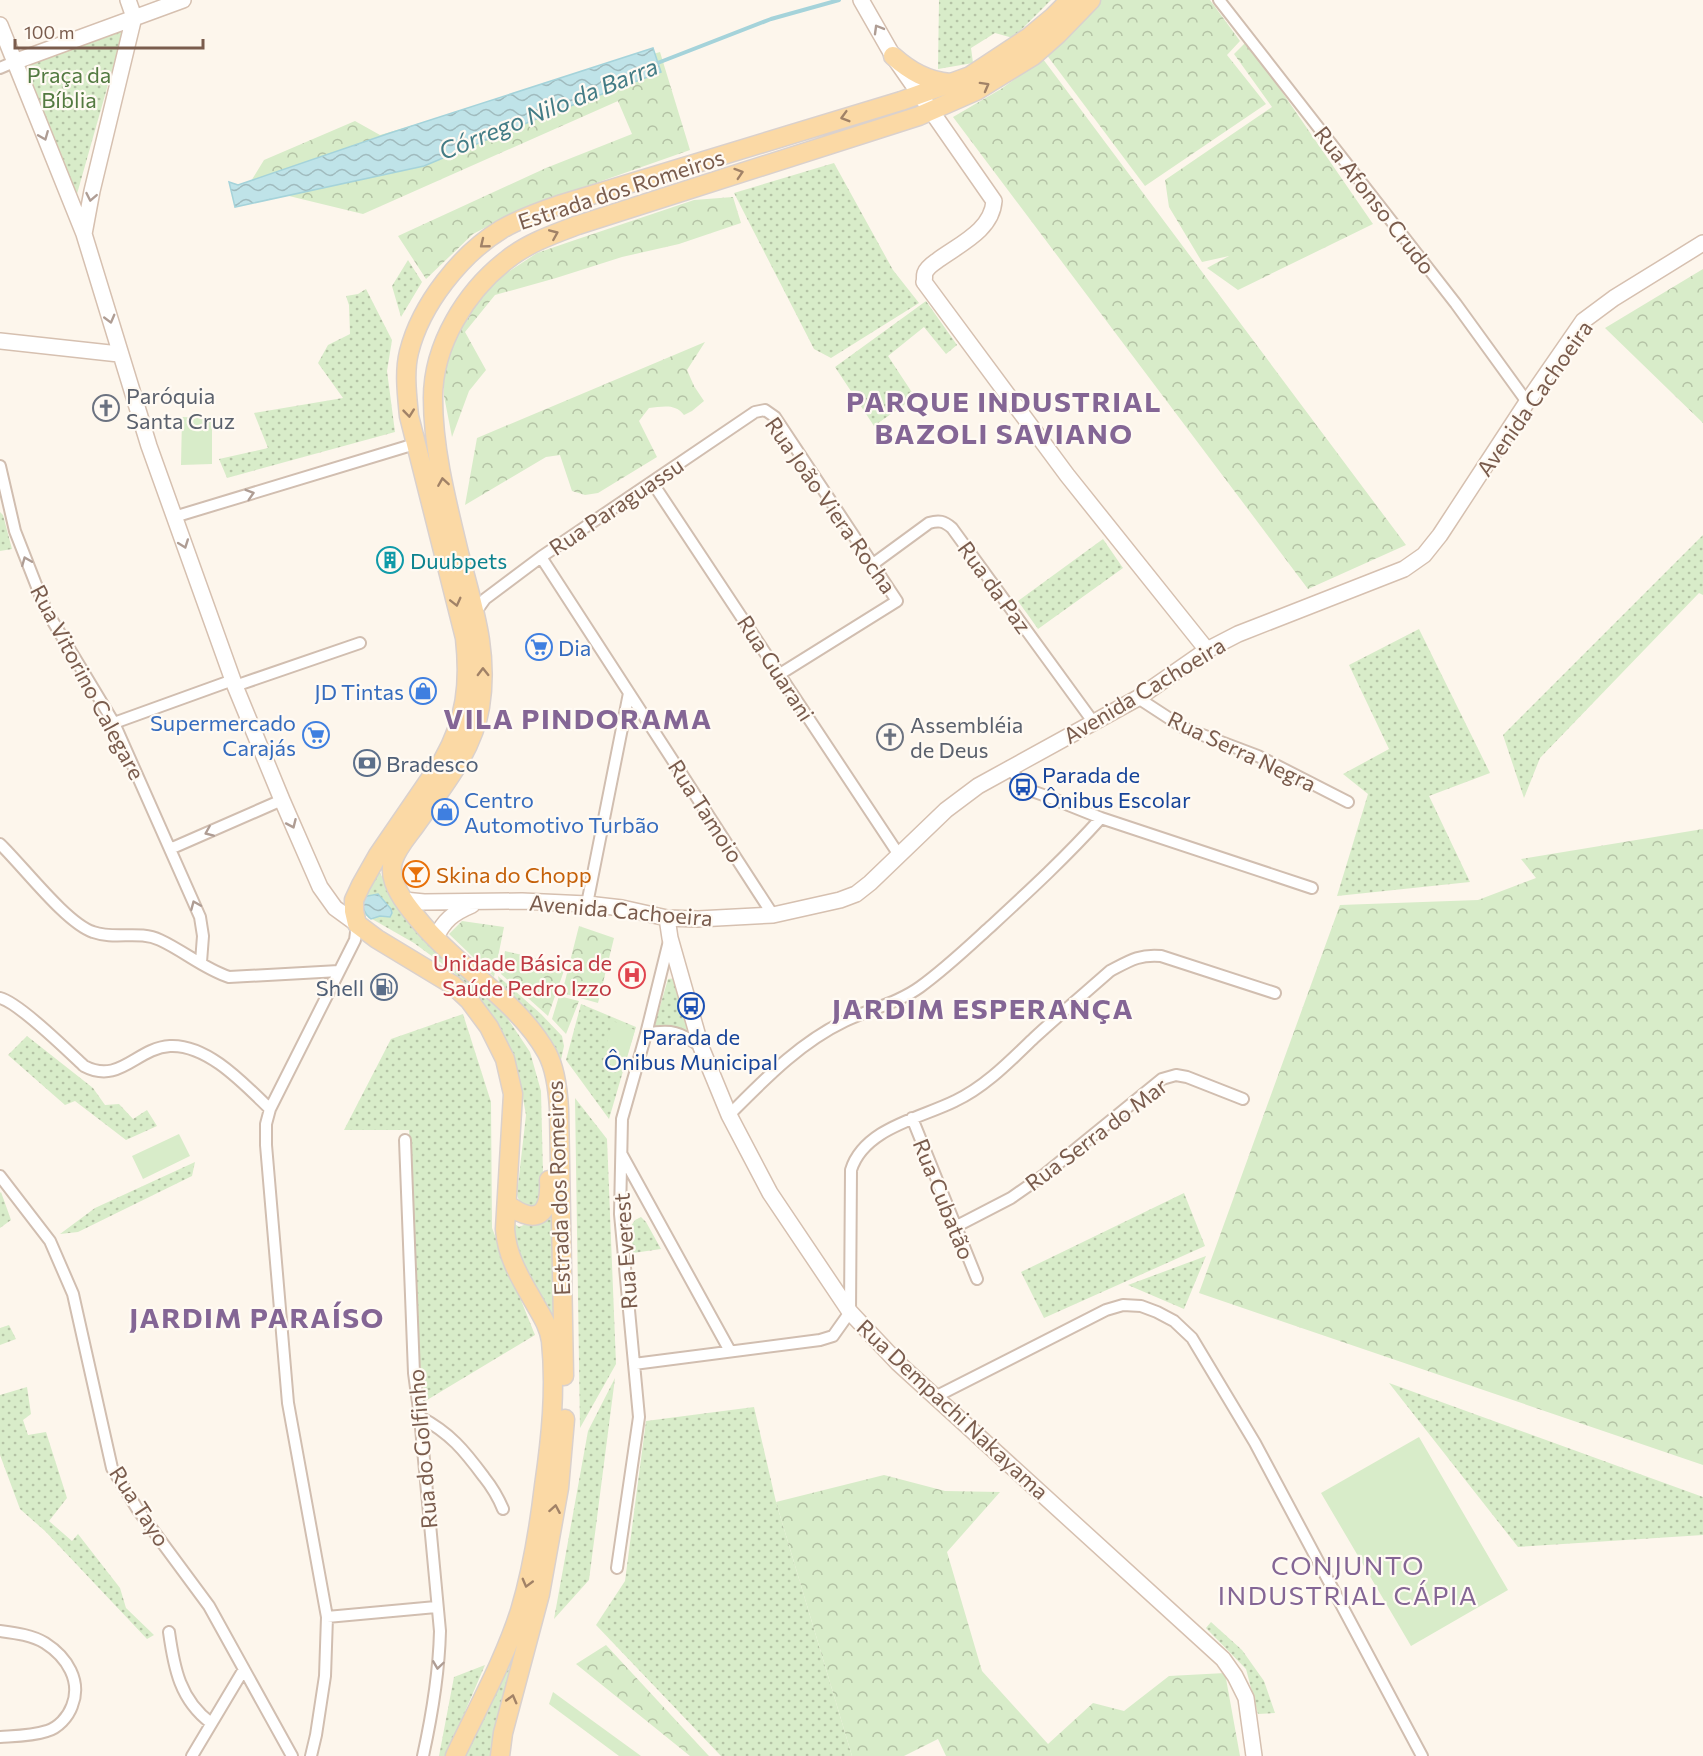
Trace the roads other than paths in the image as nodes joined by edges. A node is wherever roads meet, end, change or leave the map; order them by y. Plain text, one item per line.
1 (128, 0) edge
2 (183, 0) edge
3 (1070, 0) edge
4 (1091, 0) edge
5 (1220, 0) edge
6 (862, 1) edge
7 (134, 17) junction
8 (0, 25) edge
9 (893, 56) junction
10 (7, 65) edge
11 (905, 74) junction
12 (952, 84) junction
13 (920, 94) junction
14 (901, 101) junction
15 (932, 110) junction
16 (879, 129) junction
17 (84, 234) junction
18 (1703, 243) edge
19 (0, 341) edge
20 (119, 354) junction
21 (1527, 402) junction
22 (765, 410) joint
23 (415, 444) junction
24 (0, 466) edge
25 (652, 482) junction
26 (174, 517) junction
27 (541, 557) junction
28 (873, 564) junction
29 (475, 613) junction
30 (360, 643) dead end
31 (1207, 650) junction
32 (780, 674) junction
33 (234, 683) junction
34 (629, 693) junction
35 (1138, 698) junction
36 (114, 723) junction
37 (1094, 723) junction
38 (1010, 767) junction
39 (282, 800) junction
40 (1348, 802) dead end
41 (1101, 818) junction
42 (0, 844) edge
43 (170, 849) junction
44 (899, 855) junction
45 (1312, 888) dead end
46 (404, 900) junction
47 (477, 903) junction
48 (587, 904) junction
49 (773, 915) junction
50 (667, 918) junction
51 (357, 924) junction
52 (670, 938) junction
53 (435, 939) junction
54 (201, 962) junction
55 (339, 971) junction
56 (1275, 993) dead end
57 (0, 998) edge
58 (522, 1021) junction
59 (646, 1034) junction
60 (701, 1047) junction
61 (1243, 1099) dead end
62 (270, 1109) junction
63 (729, 1115) junction
64 (912, 1118) junction
65 (405, 1140) dead end
66 (621, 1152) junction
67 (0, 1176) edge
68 (507, 1204) junction
69 (955, 1227) junction
70 (977, 1279) dead end
71 (850, 1312) junction
72 (730, 1352) junction
73 (634, 1364) junction
74 (935, 1397) junction
75 (420, 1417) junction
76 (503, 1509) dead end
77 (617, 1568) dead end
78 (436, 1606) junction
79 (327, 1617) junction
80 (0, 1630) edge
81 (169, 1632) dead end
82 (244, 1669) junction
83 (211, 1723) junction
84 (0, 1737) edge
85 (192, 1756) edge
86 (292, 1756) edge
87 (311, 1756) edge
88 (423, 1756) edge
89 (455, 1756) edge
90 (500, 1756) edge
91 (1254, 1756) edge
92 (1422, 1756) edge

1 - 7 street
2 - 7 street
3 - 12 main road, Estrada dos Romeiros
15 -> 4 main road, Estrada dos Romeiros
5 - 21 street, Rua Afonso Crudo
9 -> 6 street
7 - 10 street
7 -> 17 street
8 - 10 street
9 - 11 street
9 - 12 main road
10 -> 17 street
11 - 13 street
11 - 14 main road
12 - 13 main road, Estrada dos Romeiros
13 - 14 main road, Estrada dos Romeiros
13 - 15 street
14 - 16 main road
14 -> 23 main road, Estrada dos Romeiros
15 - 16 main road, Estrada dos Romeiros
15 - 31 street
29 -> 16 main road, Estrada dos Romeiros
17 -> 20 street
18 - 21 street, Avenida Cachoeira
19 - 20 street
20 - 26 street
21 - 31 street, Avenida Cachoeira
22 - 25 street, Rua Paraguassu
22 - 28 street, Rua João Viera Rocha
26 -> 23 street
23 -> 51 main road, Estrada dos Romeiros
36 -> 24 street, Rua Vitorino Calegare
25 - 27 street, Rua Paraguassu
25 - 32 street, Rua Guarani
26 -> 33 street
27 - 29 street, Rua Paraguassu
27 - 34 street, Rua Tamoio
28 - 32 street, Rua João Viera Rocha
28 - 37 street, Rua da Paz
46 -> 29 main road, Estrada dos Romeiros
30 - 33 street
31 - 35 street, Avenida Cachoeira
32 - 44 street, Rua Guarani
33 - 36 street
33 - 39 street
34 - 48 street
34 - 49 street, Rua Tamoio
35 - 37 street, Avenida Cachoeira
35 - 40 street, Rua Serra Negra
36 - 43 street, Rua Vitorino Calegare
37 - 38 street, Avenida Cachoeira
38 - 41 street
38 - 44 street, Avenida Cachoeira
39 -> 43 street
39 -> 51 street
41 - 45 street
41 - 63 street
42 - 54 street
54 -> 43 street, Rua Vitorino Calegare
44 - 49 street, Avenida Cachoeira
46 - 47 street, Avenida Cachoeira
46 - 53 main road, Estrada dos Romeiros
47 - 48 street, Avenida Cachoeira
47 - 53 street, Avenida Cachoeira
48 - 50 street, Avenida Cachoeira
49 - 50 street, Avenida Cachoeira
50 - 52 street, Rua Dempachi Nakayama
51 - 55 street
51 - 68 main road, Estrada dos Romeiros
52 - 59 street, Rua Everest
52 - 60 street, Rua Dempachi Nakayama
53 - 58 main road, Estrada dos Romeiros
54 - 55 street
55 - 62 street
56 - 64 street
57 - 62 street
58 - 68 main road
90 -> 58 main road, Estrada dos Romeiros
59 - 60 street
59 - 66 street, Rua Everest
60 - 63 street, Rua Dempachi Nakayama
61 - 69 street, Rua Serra do Mar
62 - 79 street
63 - 71 street, Rua Dempachi Nakayama
64 - 69 street, Rua Cubatão
64 - 71 street
65 - 75 street, Rua do Golfinho
66 - 72 street
66 - 73 street, Rua Everest
67 - 82 street, Rua Tayo
68 -> 89 main road, Estrada dos Romeiros
69 - 70 street, Rua Cubatão
71 - 72 street
71 - 74 street, Rua Dempachi Nakayama
72 - 73 street
73 - 77 street, Rua Everest
74 - 91 street, Rua Dempachi Nakayama
74 - 92 street
75 - 76 street
75 - 78 street, Rua do Golfinho
78 - 79 street
78 -> 88 street, Rua do Golfinho
79 - 87 street
80 - 84 street
81 - 83 street
82 - 83 street
82 - 86 street, Rua Tayo
83 - 85 street

